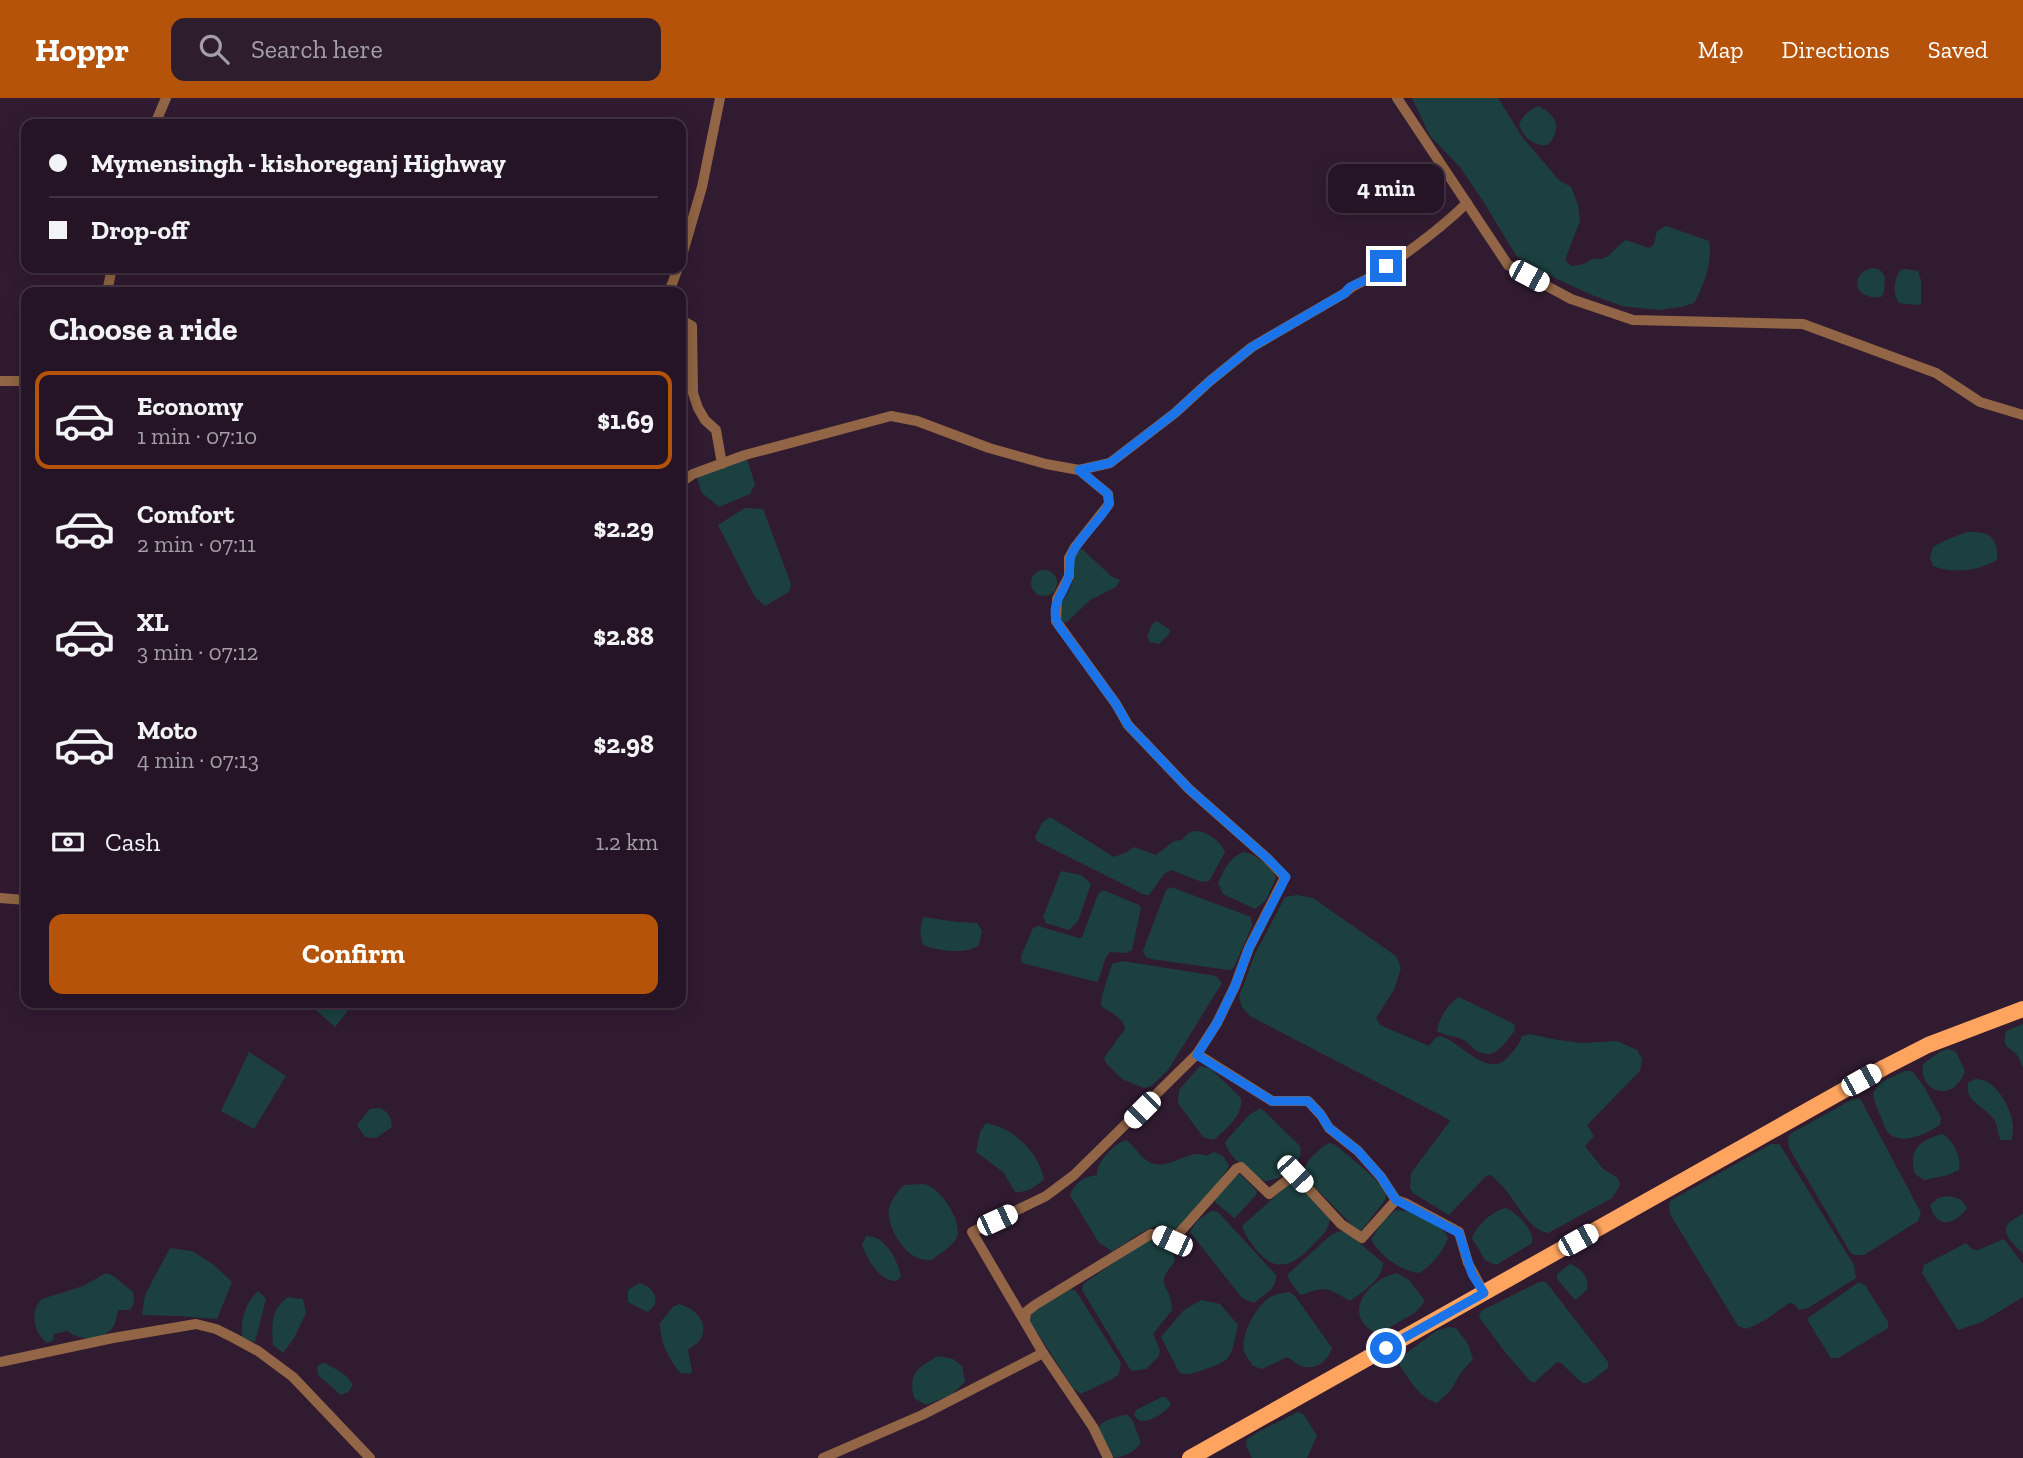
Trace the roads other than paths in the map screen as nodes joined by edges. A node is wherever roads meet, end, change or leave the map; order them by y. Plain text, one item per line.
1 (166, 98) edge
2 (720, 98) edge
3 (1397, 98) edge
4 (157, 119) edge
5 (1467, 203) junction
6 (686, 242) edge
7 (686, 323) edge
8 (0, 381) edge
9 (21, 381) edge
10 (2023, 415) edge
11 (722, 464) junction
12 (1079, 470) junction
13 (686, 479) edge
14 (0, 898) edge
15 (21, 900) edge
16 (2023, 1009) edge
17 (1197, 1055) junction
18 (1396, 1200) junction
19 (1484, 1293) junction
20 (1025, 1320) junction
21 (1043, 1353) junction
22 (0, 1362) edge
23 (370, 1458) edge
24 (823, 1458) edge
25 (1108, 1458) edge
26 (1190, 1458) edge

1 - 4 street
2 - 6 street
3 - 5 street
5 - 10 street
5 - 12 street
7 - 11 street
8 - 9 street
11 - 12 street
11 - 13 street
12 - 17 street
14 - 15 street
16 - 19 main road
17 - 18 street
17 - 20 street
18 - 19 street
18 - 20 street
19 - 26 main road
20 - 21 street
21 - 24 street
21 - 25 street
22 - 23 street

